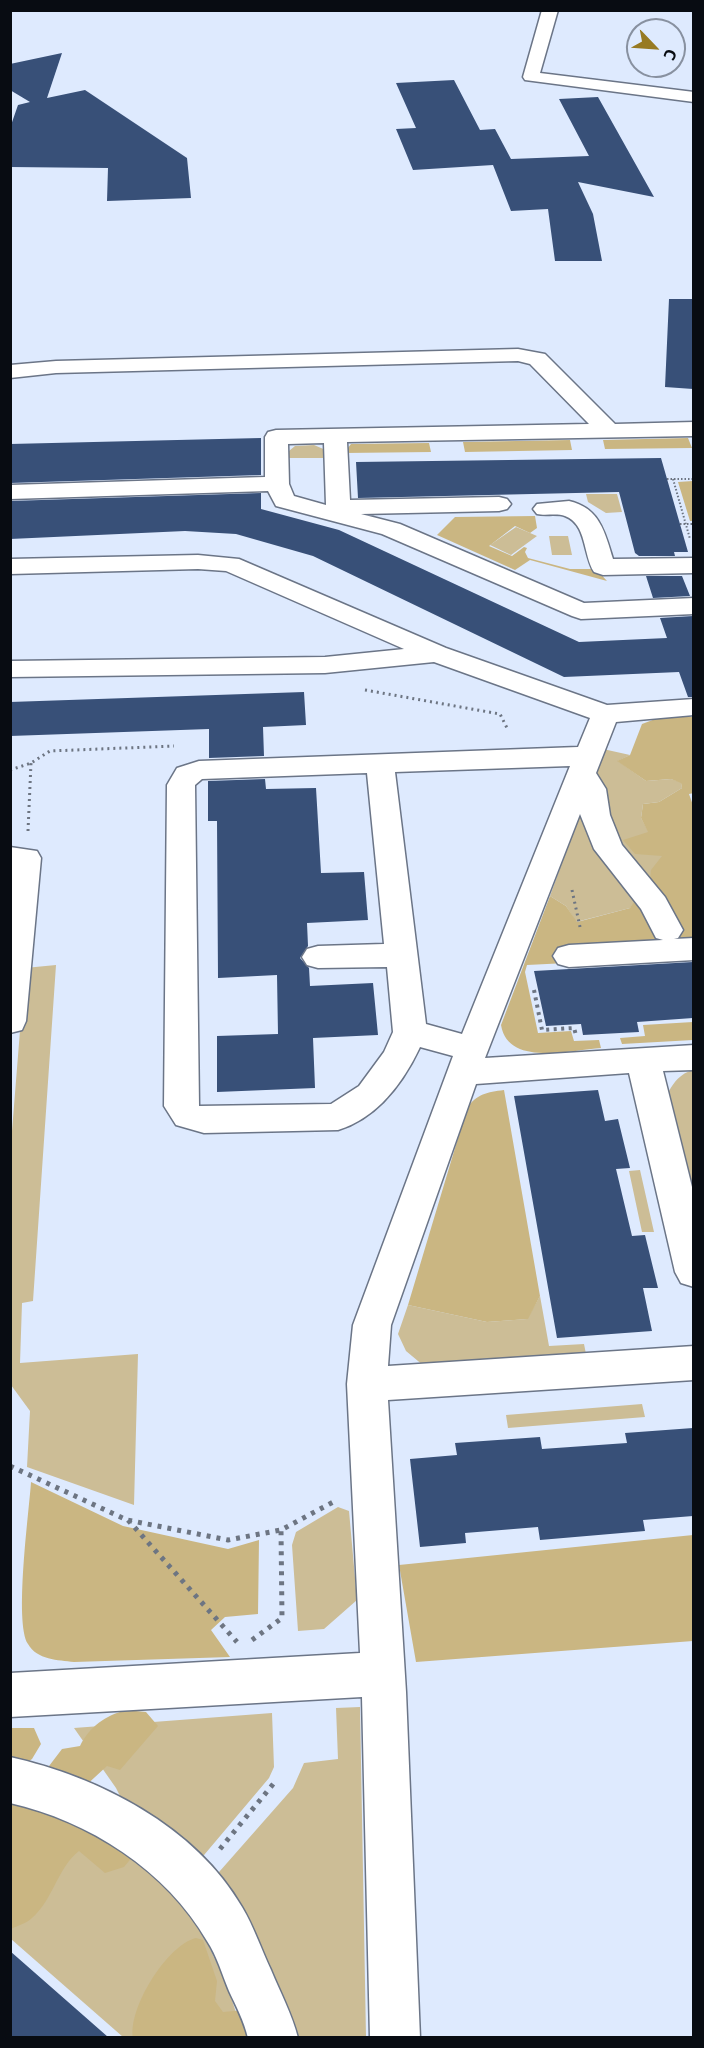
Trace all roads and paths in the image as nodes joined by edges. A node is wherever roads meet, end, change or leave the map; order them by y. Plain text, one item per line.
1 (550, 10) edge
2 (693, 97) edge
3 (10, 372) edge
4 (693, 429) edge
5 (610, 432) junction
6 (334, 436) junction
7 (667, 479) dead end
8 (673, 479) junction
9 (693, 479) edge
10 (277, 484) junction
11 (10, 492) edge
12 (499, 504) dead end
13 (453, 505) junction
14 (545, 509) dead end
15 (680, 524) dead end
16 (686, 524) junction
17 (693, 524) edge
18 (691, 535) edge
19 (414, 540) junction
20 (692, 554) edge
21 (10, 567) edge
22 (603, 567) junction
23 (683, 606) edge
24 (437, 654) junction
25 (325, 665) junction
26 (10, 669) edge
27 (693, 707) edge
28 (605, 714) junction
29 (510, 733) dead end
30 (31, 763) dead end
31 (380, 764) junction
32 (585, 765) junction
33 (18, 858) edge
34 (567, 885) dead end
35 (667, 930) dead end
36 (693, 950) edge
37 (401, 955) junction
38 (569, 956) joint
39 (318, 957) dead end
40 (532, 981) dead end
41 (11, 1020) edge
42 (410, 1032) junction
43 (577, 1039) dead end
44 (693, 1057) edge
45 (643, 1060) junction
46 (468, 1061) junction
47 (693, 1272) edge
48 (693, 1363) edge
49 (367, 1384) junction
50 (10, 1466) edge
51 (372, 1480) junction
52 (127, 1520) junction
53 (281, 1530) junction
54 (249, 1664) junction
55 (383, 1674) junction
56 (10, 1695) edge
57 (10, 1780) edge
58 (274, 1783) dead end
59 (240, 1826) dead end
60 (273, 2037) edge
61 (395, 2037) edge

1 - 2 street
3 - 5 street
4 - 5 street
5 - 6 street
6 - 10 street
6 - 13 street
7 - 8 path
8 - 9 path
8 - 16 path
10 - 11 street
10 - 19 street
12 - 13 street
13 - 19 street
14 - 22 street
15 - 16 path
16 - 17 path
16 - 18 path
18 - 20 path
19 - 23 street
20 - 22 street
21 - 24 street
22 - 23 street
24 - 25 street
24 - 28 street
25 - 26 street
25 - 29 path
27 - 28 street
28 - 32 street
30 - 33 path
31 - 32 street
31 - 37 street
31 - 42 street
32 - 35 street
32 - 46 street
33 - 41 street
34 - 38 path
36 - 38 street
37 - 39 street
37 - 42 street
40 - 43 path
42 - 46 street
44 - 45 street
45 - 46 street
45 - 47 street
46 - 49 street
48 - 49 street
49 - 51 street
50 - 52 path
51 - 53 path
51 - 55 street
52 - 53 path
52 - 54 path
53 - 54 path
54 - 55 street
54 - 56 street
55 - 61 street
57 - 60 street
58 - 59 path

